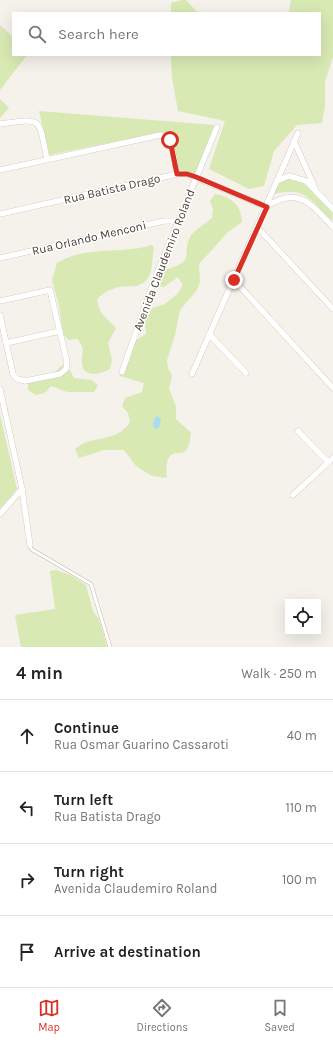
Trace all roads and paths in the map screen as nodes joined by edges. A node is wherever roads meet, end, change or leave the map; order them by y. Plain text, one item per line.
1 (0, 124) edge
2 (217, 127) dead end
3 (298, 133) dead end
4 (294, 141) junction
5 (47, 159) junction
6 (0, 170) edge
7 (177, 174) junction
8 (196, 177) junction
9 (277, 181) junction
10 (316, 192) junction
11 (267, 207) junction
12 (333, 209) edge
13 (0, 214) edge
14 (178, 222) junction
15 (257, 227) junction
16 (333, 227) edge
17 (0, 258) edge
18 (234, 280) junction
19 (0, 301) edge
20 (333, 309) edge
21 (0, 315) edge
22 (60, 331) junction
23 (209, 334) junction
24 (6, 343) junction
25 (122, 372) dead end
26 (246, 373) dead end
27 (192, 374) dead end
28 (0, 388) edge
29 (333, 388) edge
30 (298, 431) dead end
31 (333, 458) edge
32 (328, 462) junction
33 (22, 489) junction
34 (292, 495) dead end
35 (0, 514) edge
36 (30, 545) joint
37 (110, 647) edge

1 - 5 street
2 - 8 street, Avenida Claudemiro Roland
3 - 4 street
4 - 9 street
4 - 10 street
5 - 6 street
5 - 7 street
7 - 8 street, Rua Batista Drago
7 - 13 street, Rua Batista Drago
8 - 11 street, Rua Batista Drago
8 - 14 street, Avenida Claudemiro Roland
9 - 10 street
9 - 11 street
10 - 12 street
11 - 15 street
11 - 16 street
14 - 17 street, Rua Orlando Menconi
14 - 25 street, Avenida Claudemiro Roland
15 - 18 street
15 - 20 street
18 - 23 street
18 - 29 street
19 - 22 street
21 - 24 street
22 - 24 street
22 - 24 street
23 - 26 street
23 - 27 street
28 - 33 street
30 - 32 street
31 - 32 street
32 - 34 street
33 - 35 street
33 - 36 street
36 - 37 lane

